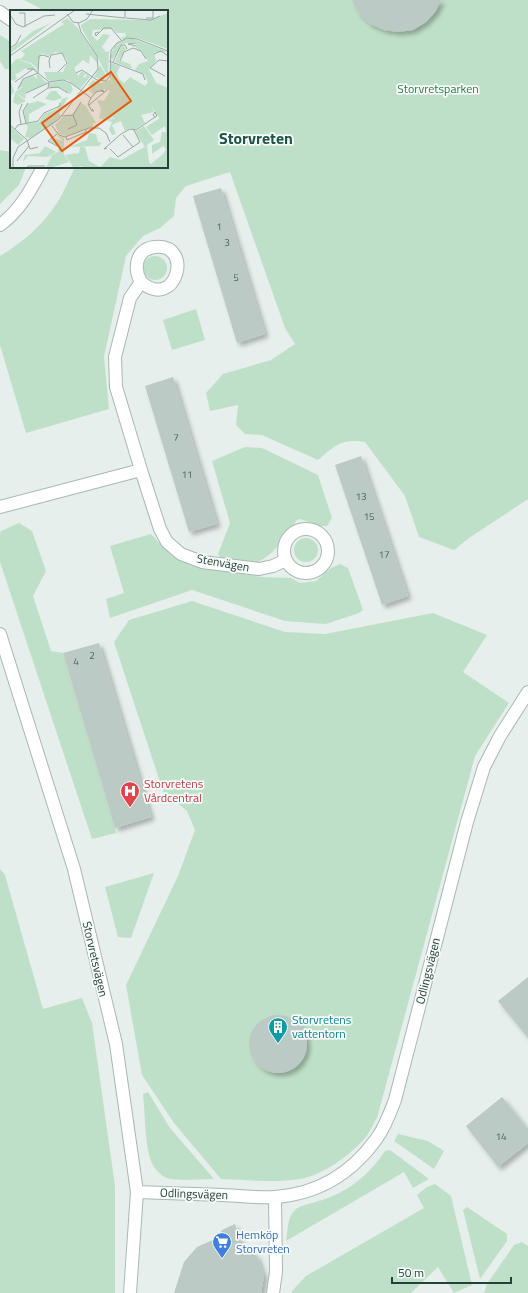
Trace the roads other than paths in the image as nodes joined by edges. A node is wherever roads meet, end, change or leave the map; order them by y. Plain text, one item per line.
1 (0, 12) edge
2 (10, 19) edge
3 (42, 168) edge
4 (0, 224) edge
5 (141, 282) dead end
6 (141, 470) junction
7 (0, 507) edge
8 (286, 560) dead end
9 (0, 634) edge
10 (528, 692) edge
11 (137, 1192) junction
12 (275, 1197) junction
13 (130, 1293) edge
14 (273, 1293) edge

1 - 2 street
3 - 4 street
5 - 6 street, Stenvägen
6 - 7 street
6 - 8 street, Stenvägen
9 - 11 street, Storvretsvägen
10 - 12 street, Odlingsvägen
11 - 12 street, Odlingsvägen
11 - 13 street, Storvretsvägen
12 - 14 street

